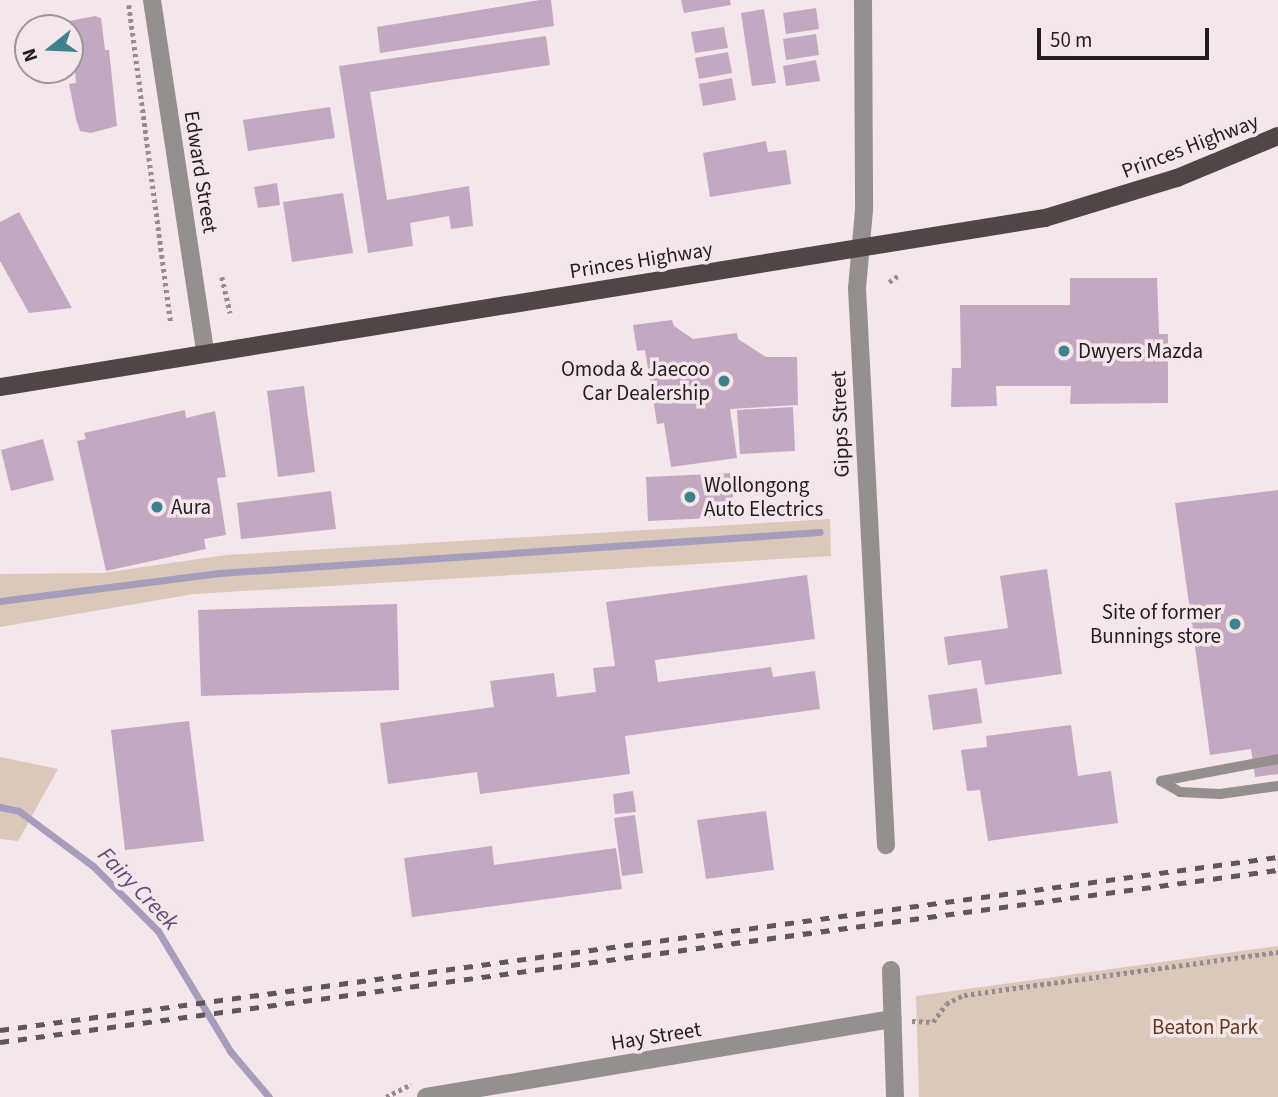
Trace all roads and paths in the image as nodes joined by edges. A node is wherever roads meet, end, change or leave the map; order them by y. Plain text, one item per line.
1 (152, 0) edge
2 (863, 0) edge
3 (129, 5) dead end
4 (1278, 136) edge
5 (861, 248) junction
6 (899, 275) dead end
7 (222, 277) dead end
8 (889, 282) dead end
9 (230, 313) dead end
10 (171, 322) dead end
11 (205, 352) junction
12 (0, 387) edge
13 (1278, 759) edge
14 (1278, 786) edge
15 (886, 845) dead end
16 (1278, 951) edge
17 (891, 970) dead end
18 (893, 1019) junction
19 (420, 1090) edge
20 (386, 1097) edge
21 (895, 1097) edge

1 - 11 street, Edward Street
2 - 5 street, Gipps Street
3 - 10 path
4 - 5 main road, Princes Highway
5 - 11 main road, Princes Highway
5 - 15 street, Gipps Street
6 - 8 path
7 - 9 path
11 - 12 main road, Princes Highway
13 - 14 lane
16 - 18 path
17 - 18 street
18 - 19 street, Hay Street
18 - 21 street
19 - 20 path

